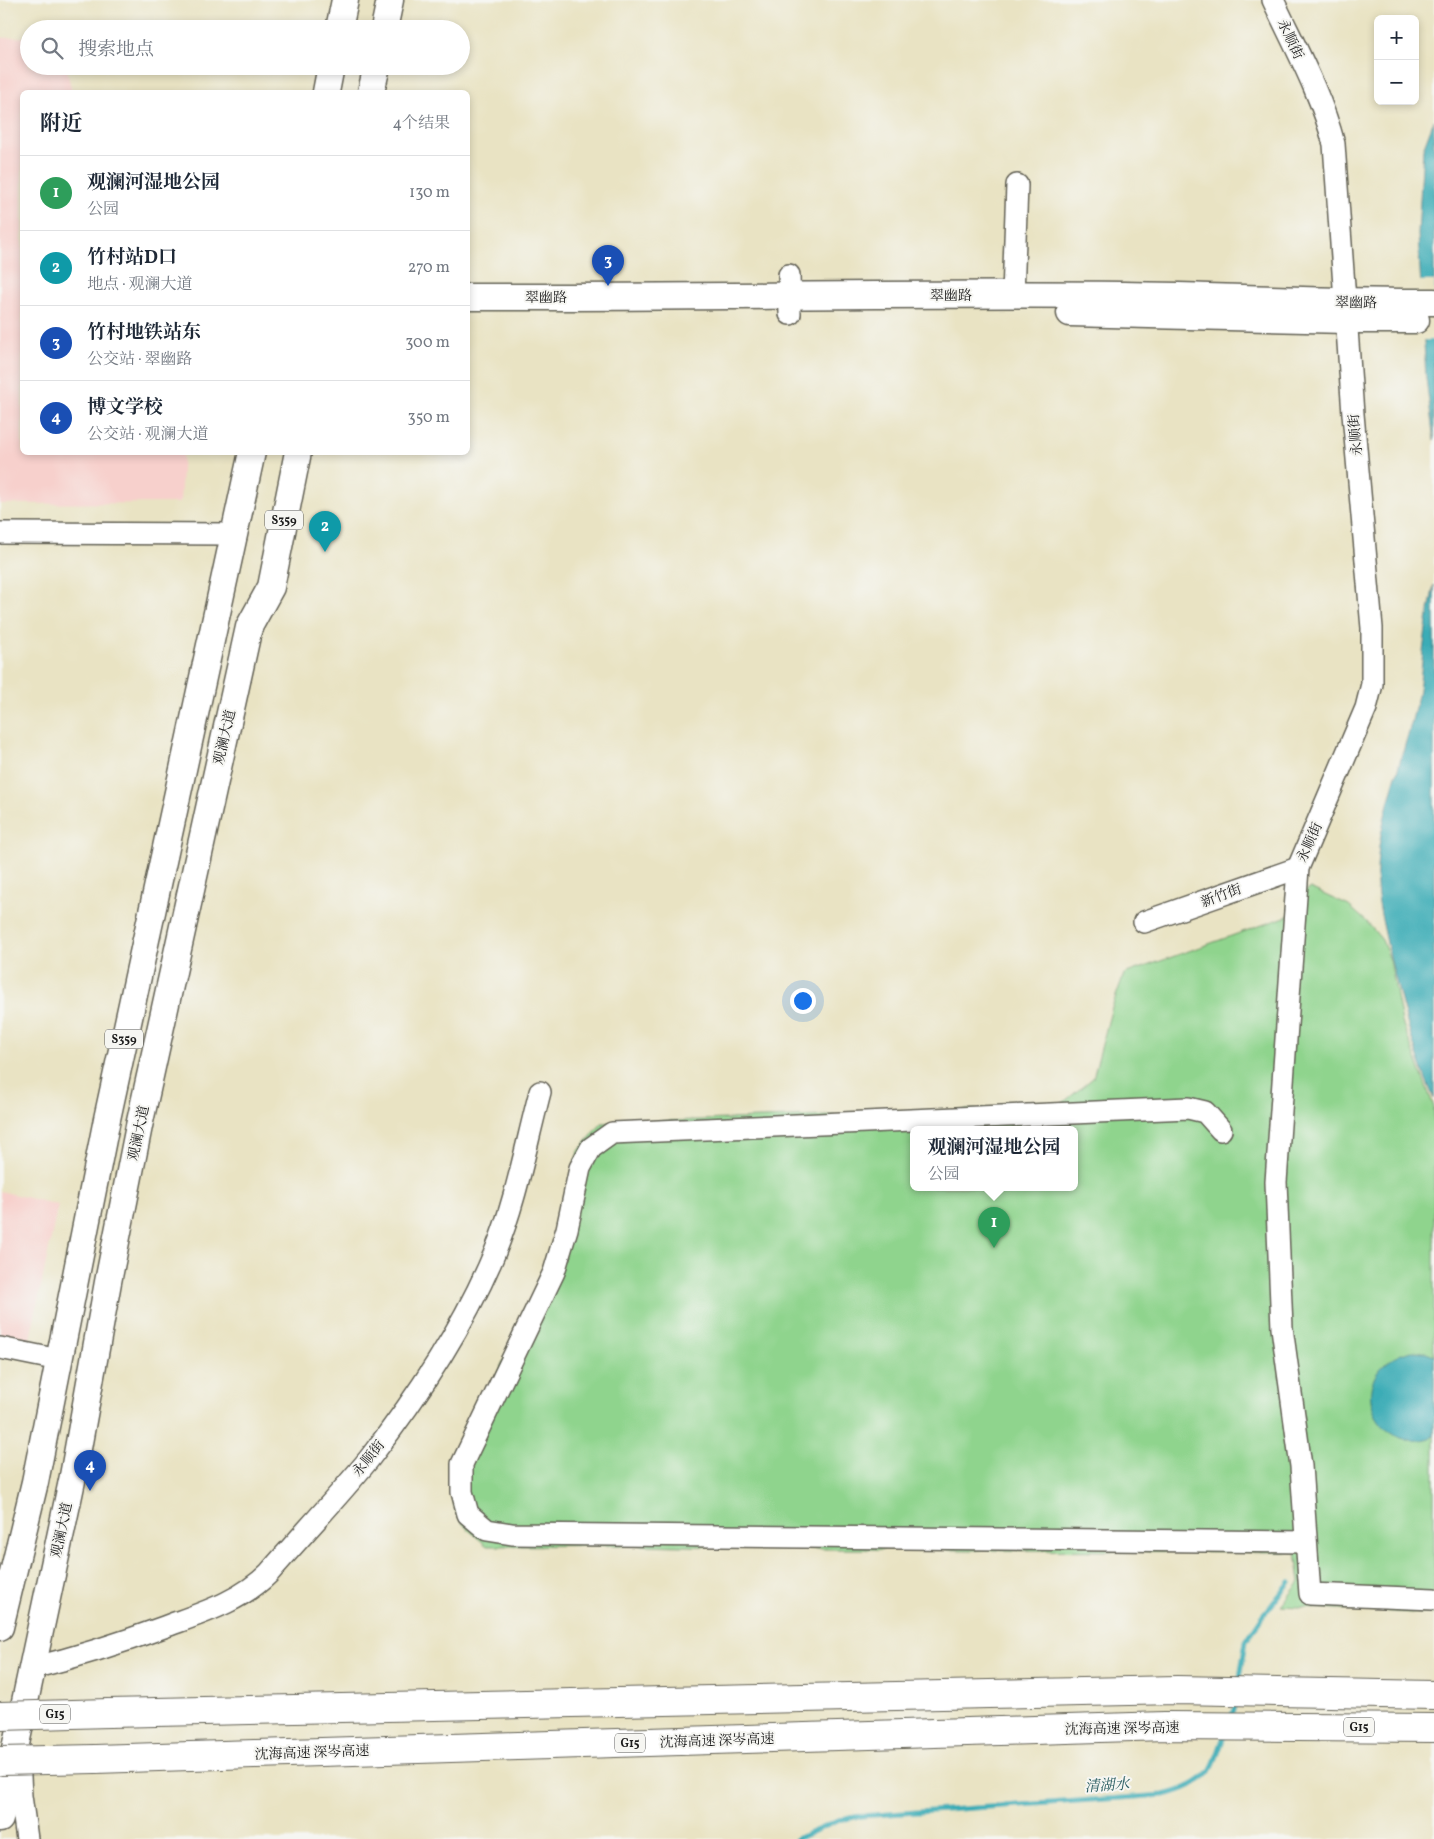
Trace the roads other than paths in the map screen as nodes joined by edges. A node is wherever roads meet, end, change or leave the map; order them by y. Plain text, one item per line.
1 (345, 0) edge
2 (390, 0) edge
3 (1273, 0) edge
4 (341, 20) edge
5 (386, 20) edge
6 (329, 75) edge
7 (374, 75) edge
8 (326, 90) edge
9 (371, 90) edge
10 (1018, 185) dead end
11 (790, 295) junction
12 (1013, 295) junction
13 (470, 297) edge
14 (1434, 302) edge
15 (1346, 311) junction
16 (1381, 311) junction
17 (470, 314) edge
18 (1434, 320) edge
19 (251, 455) edge
20 (297, 455) edge
21 (0, 533) edge
22 (234, 534) junction
23 (1298, 868) junction
24 (1144, 922) dead end
25 (540, 1092) dead end
26 (1221, 1130) dead end
27 (0, 1348) edge
28 (59, 1360) junction
29 (1306, 1542) junction
30 (1434, 1599) edge
31 (0, 1627) edge
32 (32, 1668) junction
33 (1434, 1695) edge
34 (10, 1718) edge
35 (1434, 1728) edge
36 (0, 1760) edge
37 (0, 1819) edge
38 (27, 1839) edge

1 - 4 main road
2 - 5 main road
3 - 15 street, 永顺街
6 - 8 main road
7 - 9 main road
10 - 12 street
11 - 12 main road, 翠幽路
11 - 13 main road, 翠幽路
11 - 15 main road, 翠幽路
11 - 17 main road, 翠幽路
12 - 15 main road, 翠幽路
14 - 16 main road, 翠幽路
15 - 16 main road, 翠幽路
15 - 23 street, 永顺街
16 - 18 main road, 翠幽路
19 - 22 main road, S359
20 - 32 main road, 观澜大道 / S359
21 - 22 street
22 - 28 main road, S359
23 - 24 street, 新竹街
23 - 29 street, 永顺街
25 - 32 street, 永顺街
26 - 29 street
27 - 28 street
28 - 31 main road, S359
29 - 30 street, 永顺街
32 - 34 main road, 观澜大道 / S359
33 - 34 highway, G15, bridge
34 - 37 main road, 观澜大道 / S359
34 - 38 street
35 - 36 highway, 沈海高速 深岑高速 / G15, bridge

